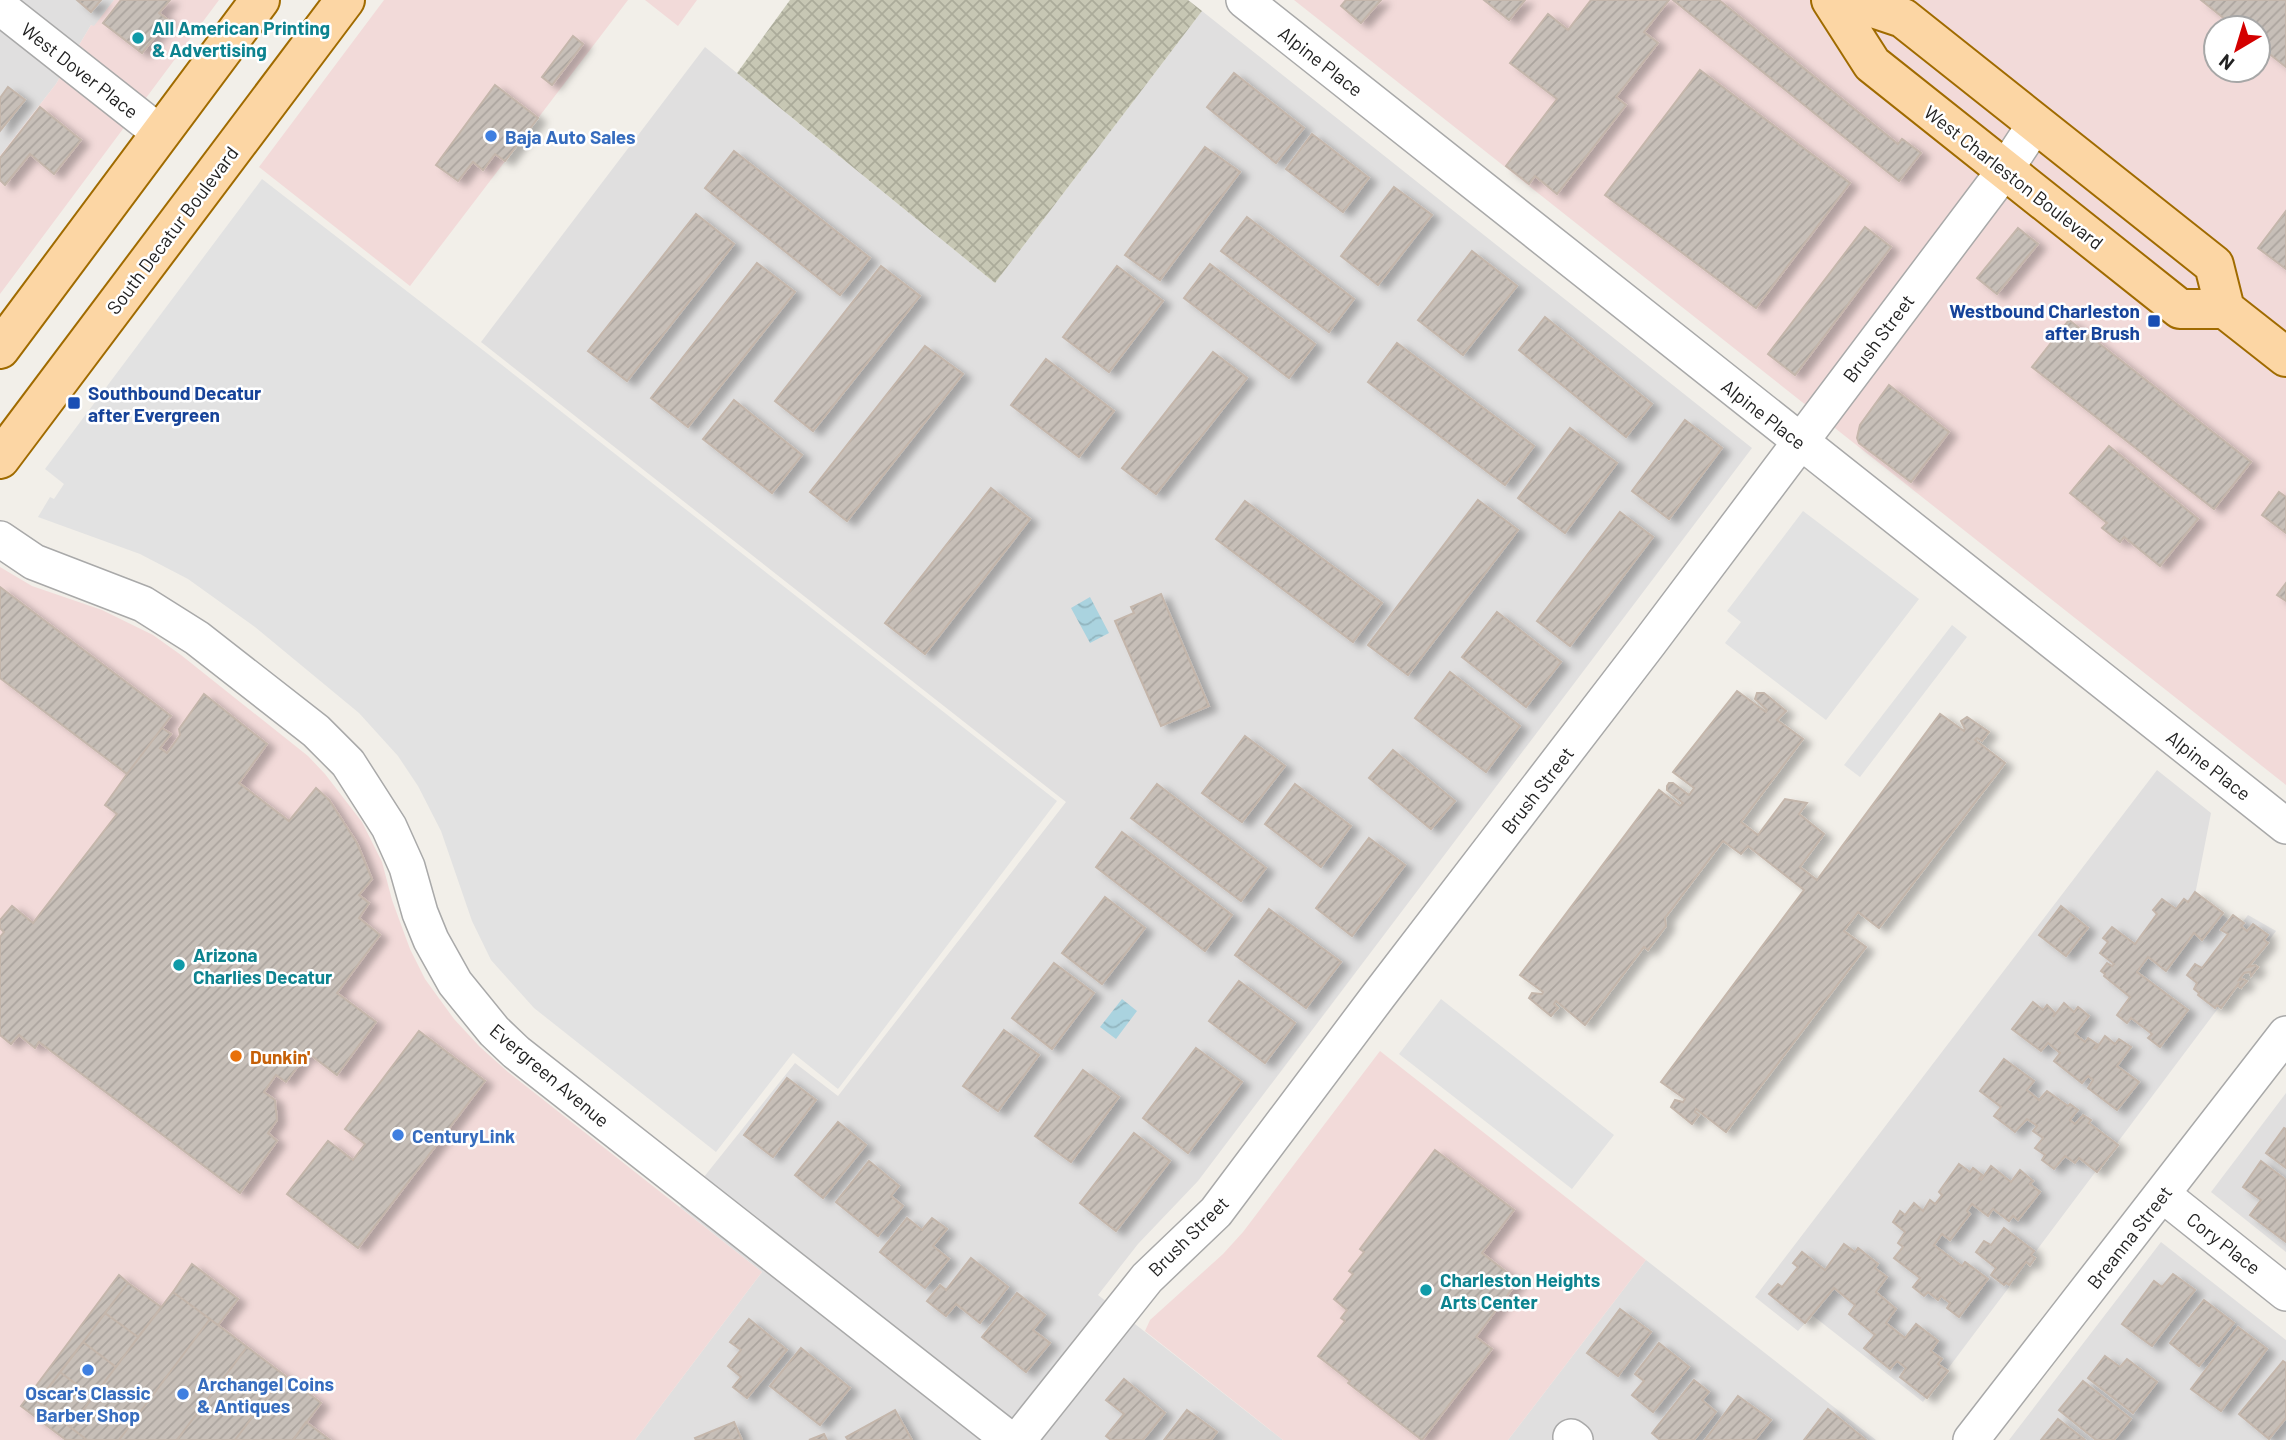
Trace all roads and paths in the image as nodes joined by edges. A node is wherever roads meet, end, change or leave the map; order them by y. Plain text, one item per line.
1 (260, 0) edge
2 (1244, 0) edge
3 (1831, 0) edge
4 (1849, 0) edge
5 (339, 4) edge
6 (0, 7) edge
7 (2036, 123) junction
8 (160, 134) junction
9 (2005, 170) junction
10 (2225, 309) junction
11 (0, 349) edge
12 (2286, 357) edge
13 (1800, 442) junction
14 (0, 459) edge
15 (0, 539) edge
16 (2286, 826) edge
17 (2286, 1034) edge
18 (2162, 1194) junction
19 (2286, 1293) edge
20 (1010, 1440) edge
21 (1018, 1440) edge
22 (1972, 1440) edge

1 - 8 main road
2 - 13 street, Alpine Place
3 - 9 main road, West Charleston Boulevard
4 - 7 main road
5 - 14 main road, South Decatur Boulevard
6 - 8 street, West Dover Place
7 - 9 street, Brush Street
7 - 10 main road
8 - 11 main road
9 - 10 main road, West Charleston Boulevard
9 - 13 street, Brush Street
10 - 12 main road
13 - 16 street, Alpine Place
13 - 21 street, Brush Street
15 - 20 street, Evergreen Avenue
17 - 18 street, Breanna Street
18 - 19 street, Cory Place
18 - 22 street, Breanna Street

